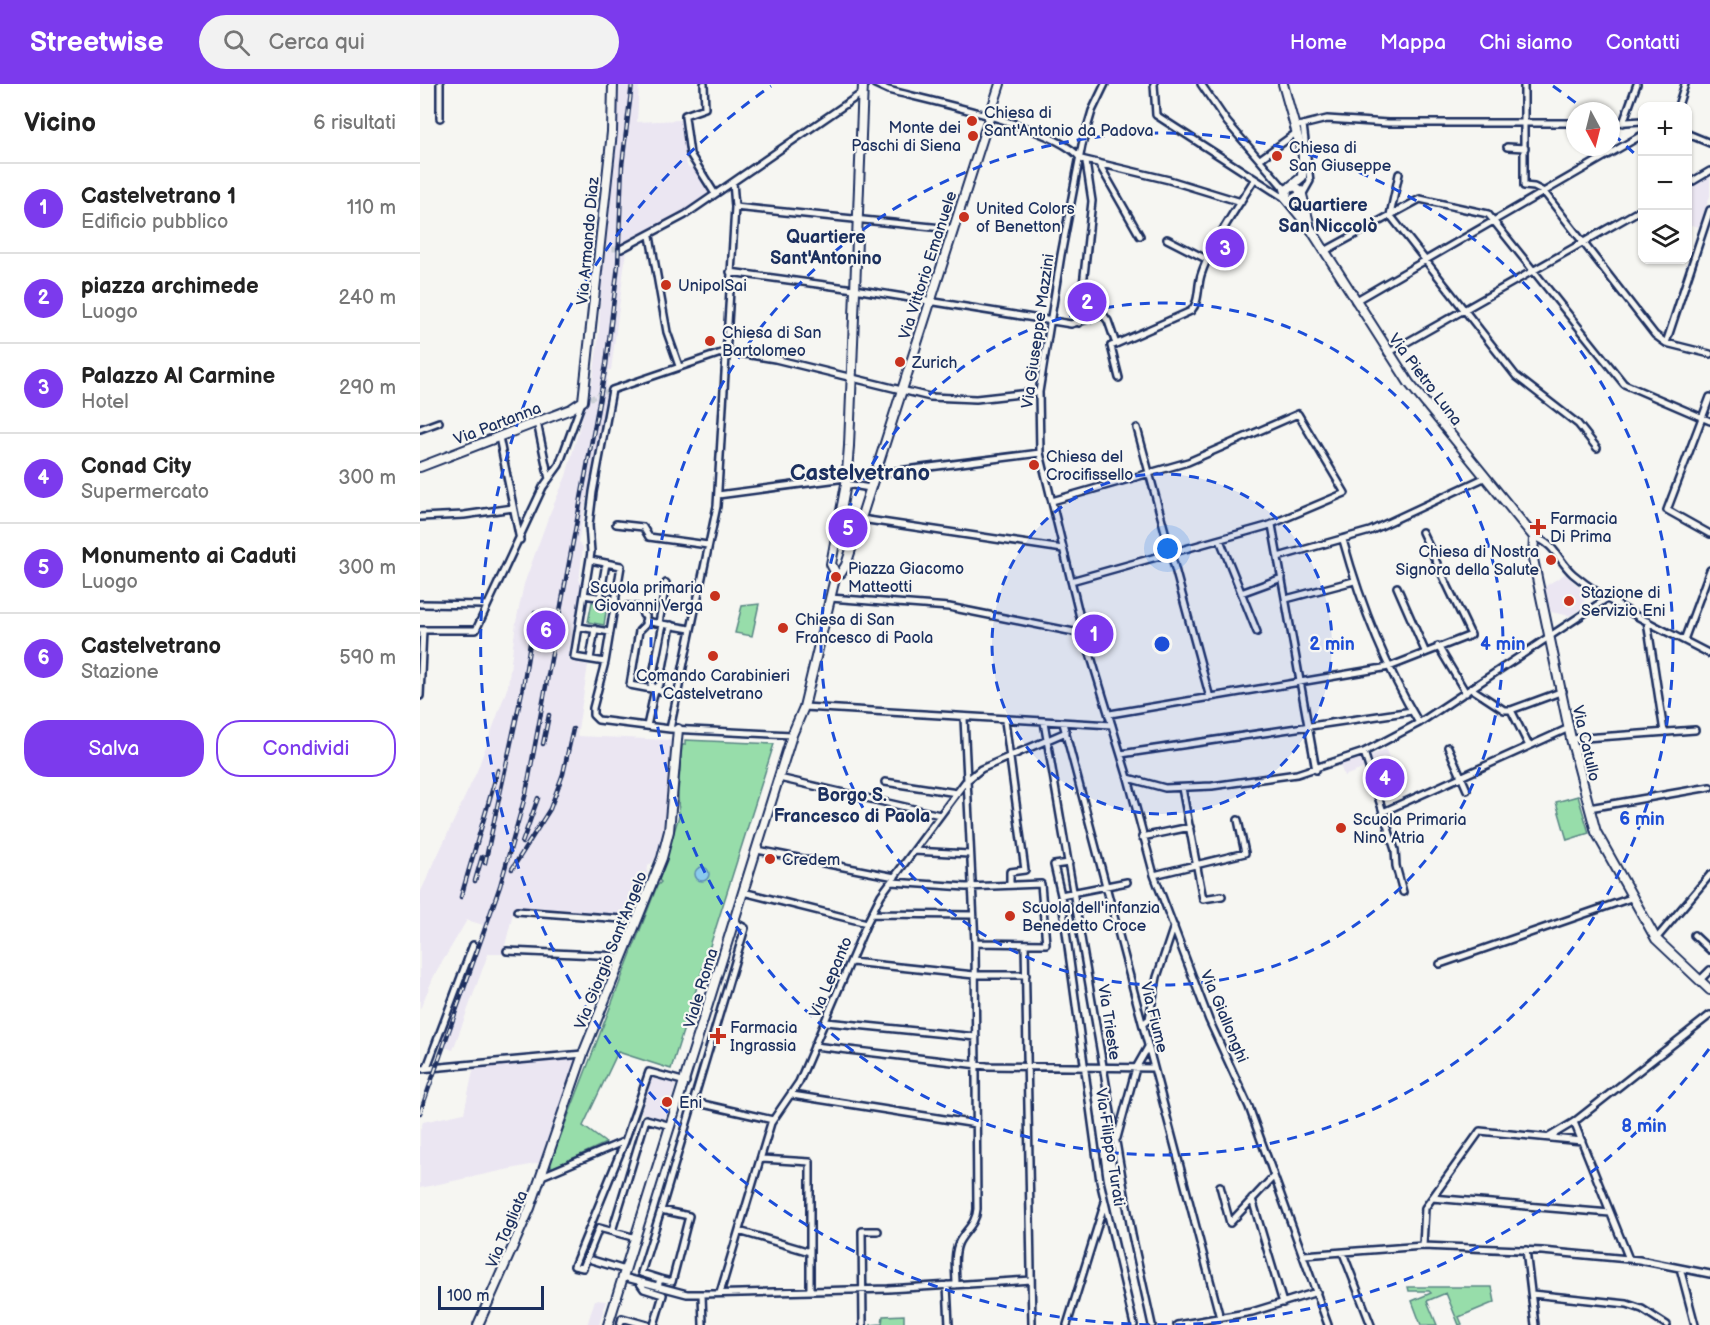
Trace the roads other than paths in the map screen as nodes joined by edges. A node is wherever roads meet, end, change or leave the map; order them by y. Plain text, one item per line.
1 (440, 84) edge
2 (613, 84) edge
3 (704, 84) edge
4 (874, 84) edge
5 (1000, 84) edge
6 (1105, 84) edge
7 (1154, 84) edge
8 (1201, 84) edge
9 (1283, 84) edge
10 (1524, 84) edge
11 (1637, 84) edge
12 (1686, 84) edge
13 (862, 90) edge
14 (1679, 102) edge
15 (988, 117) junction
16 (440, 118) dead end
17 (1638, 121) edge
18 (1526, 123) junction
19 (1566, 123) edge
20 (1623, 123) joint
21 (1298, 128) junction
22 (1692, 136) edge
23 (1638, 137) edge
24 (1710, 143) edge
25 (1508, 147) dead end
26 (1525, 148) junction
27 (1260, 159) junction
28 (1083, 160) junction
29 (1099, 164) junction
30 (1710, 171) edge
31 (1399, 174) dead end
32 (1254, 180) junction
33 (733, 182) junction
34 (1692, 182) edge
35 (1266, 188) junction
36 (1544, 192) junction
37 (1292, 193) junction
38 (715, 194) junction
39 (1241, 202) junction
40 (735, 207) junction
41 (1640, 210) edge
42 (1710, 210) edge
43 (1390, 214) junction
44 (859, 219) junction
45 (1492, 222) junction
46 (1310, 228) junction
47 (952, 230) junction
48 (650, 236) junction
49 (1140, 236) dead end
50 (1167, 238) dead end
51 (1583, 243) junction
52 (621, 249) tunnel mouth
53 (1325, 250) junction
54 (1208, 260) junction
55 (1425, 260) junction
56 (730, 272) junction
57 (1532, 272) junction
58 (1083, 287) junction
59 (854, 289) junction
60 (929, 300) junction
61 (1355, 301) junction
62 (1464, 310) junction
63 (1103, 315) junction
64 (1050, 321) junction
65 (1079, 323) junction
66 (1666, 343) junction
67 (1116, 344) junction
68 (727, 351) junction
69 (1388, 353) junction
70 (1710, 354) edge
71 (679, 366) junction
72 (851, 378) junction
73 (1119, 378) dead end
74 (901, 390) junction
75 (1039, 392) junction
76 (1710, 397) edge
77 (583, 400) junction
78 (1702, 418) junction
79 (439, 422) dead end
80 (537, 422) junction
81 (1710, 422) edge
82 (1137, 428) dead end
83 (420, 429) edge
84 (499, 437) junction
85 (1597, 448) dead end
86 (1040, 453) junction
87 (420, 467) edge
88 (1149, 473) junction
89 (874, 474) junction
90 (1486, 477) junction
91 (549, 479) junction
92 (846, 481) junction
93 (870, 488) junction
94 (718, 495) junction
95 (1052, 501) junction
96 (513, 508) junction
97 (420, 517) edge
98 (861, 519) junction
99 (616, 524) dead end
100 (1272, 525) junction
101 (1422, 532) dead end
102 (1710, 534) edge
103 (1534, 537) junction
104 (520, 540) junction
105 (1220, 540) junction
106 (1342, 540) junction
107 (708, 545) junction
108 (1063, 549) junction
109 (1171, 553) junction
110 (1278, 557) junction
111 (590, 560) junction
112 (606, 563) junction
113 (1710, 570) edge
114 (836, 574) junction
115 (1282, 578) junction
116 (1071, 581) junction
117 (1354, 581) junction
118 (666, 583) dead end
119 (1397, 587) dead end
120 (1241, 593) junction
121 (584, 595) junction
122 (600, 598) junction
123 (830, 598) junction
124 (1606, 598) junction
125 (1286, 599) junction
126 (616, 600) junction
127 (420, 604) edge
128 (487, 605) junction
129 (627, 606) dead end
130 (645, 621) junction
131 (1647, 621) junction
132 (661, 623) junction
133 (671, 625) junction
134 (579, 627) junction
135 (595, 629) junction
136 (690, 629) junction
137 (422, 630) edge
138 (610, 632) junction
139 (1257, 632) dead end
140 (1084, 634) junction
141 (1550, 636) junction
142 (1684, 640) junction
143 (1438, 646) junction
144 (1425, 651) junction
145 (1710, 654) edge
146 (590, 660) junction
147 (604, 664) junction
148 (1389, 667) junction
149 (1301, 682) junction
150 (655, 689) junction
151 (1472, 689) junction
152 (1563, 690) junction
153 (1466, 693) junction
154 (678, 694) junction
155 (420, 696) edge
156 (1210, 698) junction
157 (804, 707) junction
158 (1511, 710) junction
159 (1412, 711) junction
160 (1110, 714) junction
161 (964, 718) junction
162 (1005, 721) junction
163 (1044, 722) junction
164 (1063, 723) junction
165 (1419, 723) junction
166 (1112, 725) junction
167 (647, 726) junction
168 (1309, 727) junction
169 (1569, 728) junction
170 (674, 729) junction
171 (1695, 730) dead end
172 (1066, 732) junction
173 (1664, 732) junction
174 (792, 735) junction
175 (1571, 739) junction
176 (1047, 740) junction
177 (1529, 746) junction
178 (1448, 747) dead end
179 (1364, 752) junction
180 (1120, 754) junction
181 (1010, 757) junction
182 (1316, 770) junction
183 (1461, 777) junction
184 (779, 778) junction
185 (1128, 778) junction
186 (885, 782) dead end
187 (965, 782) junction
188 (1710, 787) edge
189 (1182, 788) junction
190 (1467, 790) dead end
191 (957, 793) junction
192 (1588, 808) junction
193 (1383, 812) junction
194 (940, 815) junction
195 (1238, 820) dead end
196 (1190, 828) junction
197 (1142, 837) junction
198 (757, 849) junction
199 (914, 851) junction
200 (969, 854) junction
201 (1069, 863) junction
202 (1197, 865) junction
203 (1154, 875) junction
204 (1710, 875) edge
205 (894, 880) junction
206 (1126, 882) dead end
207 (1010, 884) junction
208 (972, 885) junction
209 (1106, 886) junction
210 (743, 892) junction
211 (1403, 892) dead end
212 (1074, 893) junction
213 (1061, 895) junction
214 (1222, 896) dead end
215 (1631, 898) junction
216 (517, 911) dead end
217 (872, 914) junction
218 (973, 915) junction
219 (635, 920) junction
220 (734, 922) junction
221 (867, 923) junction
222 (1174, 925) junction
223 (1694, 935) dead end
224 (1656, 939) junction
225 (975, 943) junction
226 (1025, 944) junction
227 (473, 945) dead end
228 (1710, 950) edge
229 (507, 951) dead end
230 (621, 956) junction
231 (852, 962) junction
232 (1440, 964) dead end
233 (1710, 970) edge
234 (974, 975) junction
235 (1026, 975) junction
236 (1700, 980) junction
237 (1710, 990) edge
238 (1710, 1015) edge
239 (826, 1022) junction
240 (1144, 1023) junction
241 (976, 1037) junction
242 (814, 1046) junction
243 (1148, 1047) junction
244 (583, 1054) junction
245 (976, 1065) junction
246 (1029, 1066) junction
247 (427, 1067) junction
248 (1085, 1067) junction
249 (1104, 1068) junction
250 (1136, 1068) junction
251 (1154, 1068) junction
252 (420, 1069) edge
253 (686, 1082) junction
254 (792, 1095) junction
255 (694, 1102) junction
256 (773, 1120) junction
257 (1574, 1122) junction
258 (976, 1124) junction
259 (671, 1126) junction
260 (1549, 1138) junction
261 (626, 1141) junction
262 (1582, 1141) junction
263 (1116, 1142) junction
264 (762, 1158) junction
265 (542, 1176) junction
266 (1274, 1176) junction
267 (1220, 1186) dead end
268 (1432, 1198) junction
269 (1252, 1199) junction
270 (1105, 1200) junction
271 (661, 1210) junction
272 (1610, 1212) junction
273 (612, 1231) junction
274 (739, 1231) junction
275 (878, 1231) dead end
276 (636, 1238) junction
277 (1424, 1246) junction
278 (1526, 1250) junction
279 (810, 1252) junction
280 (1343, 1253) junction
281 (1304, 1255) junction
282 (1629, 1259) junction
283 (592, 1260) dead end
284 (1680, 1268) junction
285 (624, 1274) junction
286 (1710, 1275) edge
287 (660, 1279) junction
288 (1031, 1280) junction
289 (639, 1282) junction
290 (956, 1285) junction
291 (658, 1286) junction
292 (947, 1286) junction
293 (862, 1290) junction
294 (810, 1291) junction
295 (1317, 1292) junction
296 (720, 1293) junction
297 (702, 1294) junction
298 (1532, 1294) junction
299 (1284, 1303) junction
300 (1220, 1318) junction
301 (1206, 1322) edge
302 (478, 1325) edge
303 (608, 1325) edge
304 (620, 1325) edge
305 (647, 1325) edge
306 (654, 1325) edge
307 (704, 1325) edge
308 (863, 1325) edge
309 (949, 1325) edge
310 (1032, 1325) edge
311 (1067, 1325) edge
312 (1134, 1325) edge
313 (1152, 1325) edge
314 (1177, 1325) edge
315 (1328, 1325) edge
316 (1371, 1325) edge
317 (1535, 1325) edge
318 (1667, 1325) edge
319 (1695, 1325) edge

1 - 16 street
2 - 77 street, Via Armando Diaz
3 - 38 street
4 - 13 street
4 - 15 street
5 - 15 street, Via Vittorio Emanuele
6 - 28 street, Via Giuseppe Mazzini
7 - 32 street
8 - 27 street
9 - 21 street
10 - 18 street
11 - 20 street
12 - 14 street
13 - 33 street
13 - 44 street
15 - 28 street
15 - 47 street, Via Vittorio Emanuele
17 - 20 street
18 - 19 street
18 - 21 street
18 - 26 street
21 - 27 street
21 - 37 street
21 - 37 street
22 - 24 street
23 - 36 street
25 - 26 street
26 - 36 street
27 - 37 street
28 - 29 street
28 - 58 street
28 - 64 street, Via Giuseppe Mazzini
29 - 39 street
29 - 49 street
30 - 34 street
31 - 43 street
32 - 35 street
32 - 39 street
33 - 38 street
33 - 40 street
35 - 37 street
35 - 37 street
36 - 45 street
36 - 51 street
37 - 46 street, Via Pietro Luna
37 - 46 street, Via Pietro Luna
38 - 48 street
39 - 54 street
40 - 44 street
40 - 56 street
41 - 51 street
42 - 66 street
43 - 45 street
43 - 53 street
43 - 55 street
44 - 47 street
44 - 59 street
45 - 55 street
45 - 57 street
46 - 53 street, Via Pietro Luna
47 - 60 street, Via Vittorio Emanuele
48 - 52 street
48 - 71 street
50 - 54 street
51 - 57 street
51 - 66 street
53 - 61 street, Via Pietro Luna
54 - 67 street
55 - 61 street
55 - 62 street
56 - 59 street
56 - 68 street
57 - 62 street
57 - 78 street
58 - 63 street
58 - 65 street
59 - 60 street
59 - 72 street
60 - 64 street
60 - 74 street, Via Vittorio Emanuele
61 - 69 street, Via Pietro Luna
62 - 69 street
62 - 85 street
63 - 65 street
63 - 67 street
64 - 65 street
64 - 75 street, Via Giuseppe Mazzini
66 - 70 street
67 - 73 street
68 - 71 street
68 - 72 street
68 - 94 street
69 - 90 street, Via Pietro Luna
71 - 111 street
72 - 74 street
72 - 92 street
74 - 75 street
74 - 89 street, Via Vittorio Emanuele
75 - 86 street, Via Giuseppe Mazzini
76 - 78 street
77 - 80 street, Via Partanna
77 - 91 street
78 - 81 street
78 - 102 street
79 - 83 street
80 - 84 street, Via Partanna
80 - 91 street
82 - 88 street
84 - 87 street, Via Partanna
84 - 96 street
86 - 89 street
86 - 95 street, Via Giuseppe Mazzini
88 - 95 street
88 - 100 street
88 - 109 street
89 - 93 street
90 - 103 street, Via Pietro Luna
90 - 106 street
91 - 104 street
92 - 93 street
92 - 94 street
92 - 114 street
93 - 98 street
94 - 107 street
95 - 108 street, Via Giuseppe Mazzini
96 - 97 street
96 - 104 street
98 - 108 street
98 - 114 street
99 - 107 street
100 - 105 street
100 - 110 street
101 - 143 street
103 - 124 street
103 - 141 street, Via Catullo
104 - 128 street
105 - 109 street
105 - 120 street
106 - 110 street
106 - 117 street
107 - 136 street
108 - 116 street, Via Giuseppe Mazzini
109 - 116 street
109 - 156 street
110 - 115 street
111 - 112 street
111 - 121 street
112 - 122 street
112 - 126 street
113 - 142 street
114 - 123 street
115 - 120 street
115 - 125 street
116 - 140 street, Via Giuseppe Mazzini
117 - 125 street
117 - 148 street
118 - 132 street
119 - 144 street
120 - 139 street
121 - 122 street
121 - 134 street
122 - 126 street
123 - 140 street
123 - 157 street
124 - 131 street
124 - 141 street
125 - 149 street
126 - 138 street
127 - 128 street
128 - 137 street
129 - 130 street
130 - 132 street
130 - 150 street
131 - 142 street
131 - 173 street
132 - 133 street
132 - 150 street
133 - 136 street
133 - 150 street
134 - 135 street
134 - 146 street
135 - 138 street
135 - 146 street
136 - 154 street
137 - 155 street
138 - 147 street
140 - 160 street, Via Giuseppe Mazzini
141 - 151 street
141 - 152 street, Via Catullo
142 - 145 street
143 - 144 street
143 - 153 street
144 - 148 street
146 - 147 street
147 - 167 street
148 - 149 street
148 - 159 street
149 - 156 street
149 - 168 street
150 - 154 street
150 - 167 street
151 - 153 street
151 - 158 street
152 - 158 street
152 - 169 street, Via Catullo
153 - 165 street
154 - 170 street
156 - 160 street
157 - 161 street
157 - 174 street, Viale Roma
158 - 177 street
159 - 165 street
159 - 168 street
160 - 166 street, Via Giallonghi
161 - 162 street
161 - 187 street
162 - 163 street
162 - 181 street
163 - 164 street
163 - 176 street, Via Trieste
164 - 166 street
164 - 172 street, Via Fiume
165 - 179 street
166 - 180 street, Via Giallonghi
167 - 170 street
168 - 180 street
168 - 182 street
169 - 175 street, Via Catullo
169 - 177 street
170 - 174 street
170 - 219 street, Via Giorgio Sant'Angelo
171 - 173 street
172 - 176 street
172 - 209 street, Via Fiume
173 - 175 street
174 - 184 street, Viale Roma
175 - 192 street, Via Catullo
176 - 181 street
176 - 201 street, Via Trieste
177 - 183 street
178 - 183 street
179 - 182 street
179 - 193 street
180 - 185 street, Via Giallonghi
181 - 187 street
181 - 207 street
182 - 189 street
183 - 190 street
183 - 193 street
184 - 194 street
184 - 198 street, Viale Roma
185 - 189 street
185 - 197 street, Via Giallonghi
186 - 191 street
187 - 191 street, Via Lepanto
187 - 200 street
188 - 192 street
189 - 196 street
191 - 194 street, Via Lepanto
192 - 215 street, Via Catullo
193 - 211 street
194 - 199 street, Via Lepanto
195 - 202 street
196 - 197 street
196 - 202 street
197 - 203 street, Via Giallonghi
198 - 205 street
198 - 210 street, Viale Roma
199 - 200 street
199 - 205 street, Via Lepanto
200 - 208 street
201 - 212 street, Via Trieste
201 - 213 street, Via Filippo Turati
202 - 203 street
202 - 214 street
203 - 222 street, Via Giallonghi
204 - 224 street
205 - 208 street
205 - 217 street, Via Lepanto
206 - 209 street
207 - 208 street
207 - 226 street
208 - 218 street
209 - 212 street
209 - 240 street, Via Fiume
210 - 220 street, Viale Roma
210 - 221 street
212 - 213 street
212 - 249 street, Via Trieste
213 - 248 street, Via Filippo Turati
215 - 224 street, Via Catullo
215 - 232 street
216 - 219 street
217 - 218 street
217 - 221 street, Via Lepanto
218 - 225 street
219 - 230 street, Via Giorgio Sant'Angelo
220 - 253 street, Viale Roma
220 - 255 street
221 - 231 street, Via Lepanto
222 - 240 street
222 - 266 street, Via Giallonghi
223 - 228 street
224 - 236 street, Via Catullo
225 - 226 street
225 - 234 street
226 - 235 street
227 - 247 street
229 - 230 street
230 - 244 street, Via Giorgio Sant'Angelo
231 - 234 street
231 - 239 street, Via Lepanto
233 - 236 street
234 - 235 street
234 - 241 street
235 - 246 street
236 - 237 street, Via Catullo
238 - 257 street
239 - 241 street
239 - 242 street, Via Lepanto
240 - 243 street, Via Fiume
241 - 245 street
242 - 245 street
242 - 254 street, Via Lepanto
243 - 250 street
243 - 251 street, Via Fiume
244 - 247 street
244 - 265 street, Via Giorgio Sant'Angelo
245 - 246 street
245 - 258 street
246 - 248 street
246 - 288 street
247 - 252 street
248 - 249 street
248 - 270 street, Via Filippo Turati
249 - 250 street
249 - 263 street, Via Trieste
250 - 251 street
250 - 263 street
251 - 300 street, Via Fiume
253 - 259 street, Viale Roma
253 - 261 street
254 - 256 street, Via Lepanto
254 - 258 street
255 - 256 street
255 - 271 street
256 - 264 street
257 - 260 street
257 - 262 street
258 - 290 street
259 - 273 street
259 - 276 street, Viale Roma
260 - 262 street
260 - 268 street
261 - 265 street
261 - 273 street
262 - 272 street
263 - 313 street, Via Trieste
264 - 274 street
264 - 279 street
265 - 302 street, Via Tagliata
266 - 269 street
266 - 281 street, Via Giallonghi
267 - 269 street
268 - 272 street
268 - 277 street
269 - 299 street
270 - 311 street
270 - 312 street, Via Filippo Turati
271 - 287 street
271 - 287 street
272 - 282 street
273 - 276 street
274 - 279 street
274 - 296 street
275 - 293 street
276 - 285 street, Viale Roma
277 - 278 street
277 - 280 street
278 - 282 street
278 - 298 street
279 - 294 street
280 - 281 street
280 - 316 street
281 - 295 street, Via Giallonghi
282 - 284 street
283 - 285 street
284 - 286 street
284 - 319 street
285 - 289 street
285 - 303 street, Viale Roma
287 - 291 street
288 - 290 street
288 - 310 street
289 - 291 street
289 - 306 street
290 - 292 street
291 - 297 street
292 - 293 street
292 - 309 street
293 - 294 street
293 - 308 street
294 - 296 street
295 - 299 street
295 - 315 street, Via Giallonghi
296 - 297 street
297 - 307 street
298 - 317 street
298 - 318 street
299 - 300 street
300 - 301 street
301 - 314 street
304 - 305 street

